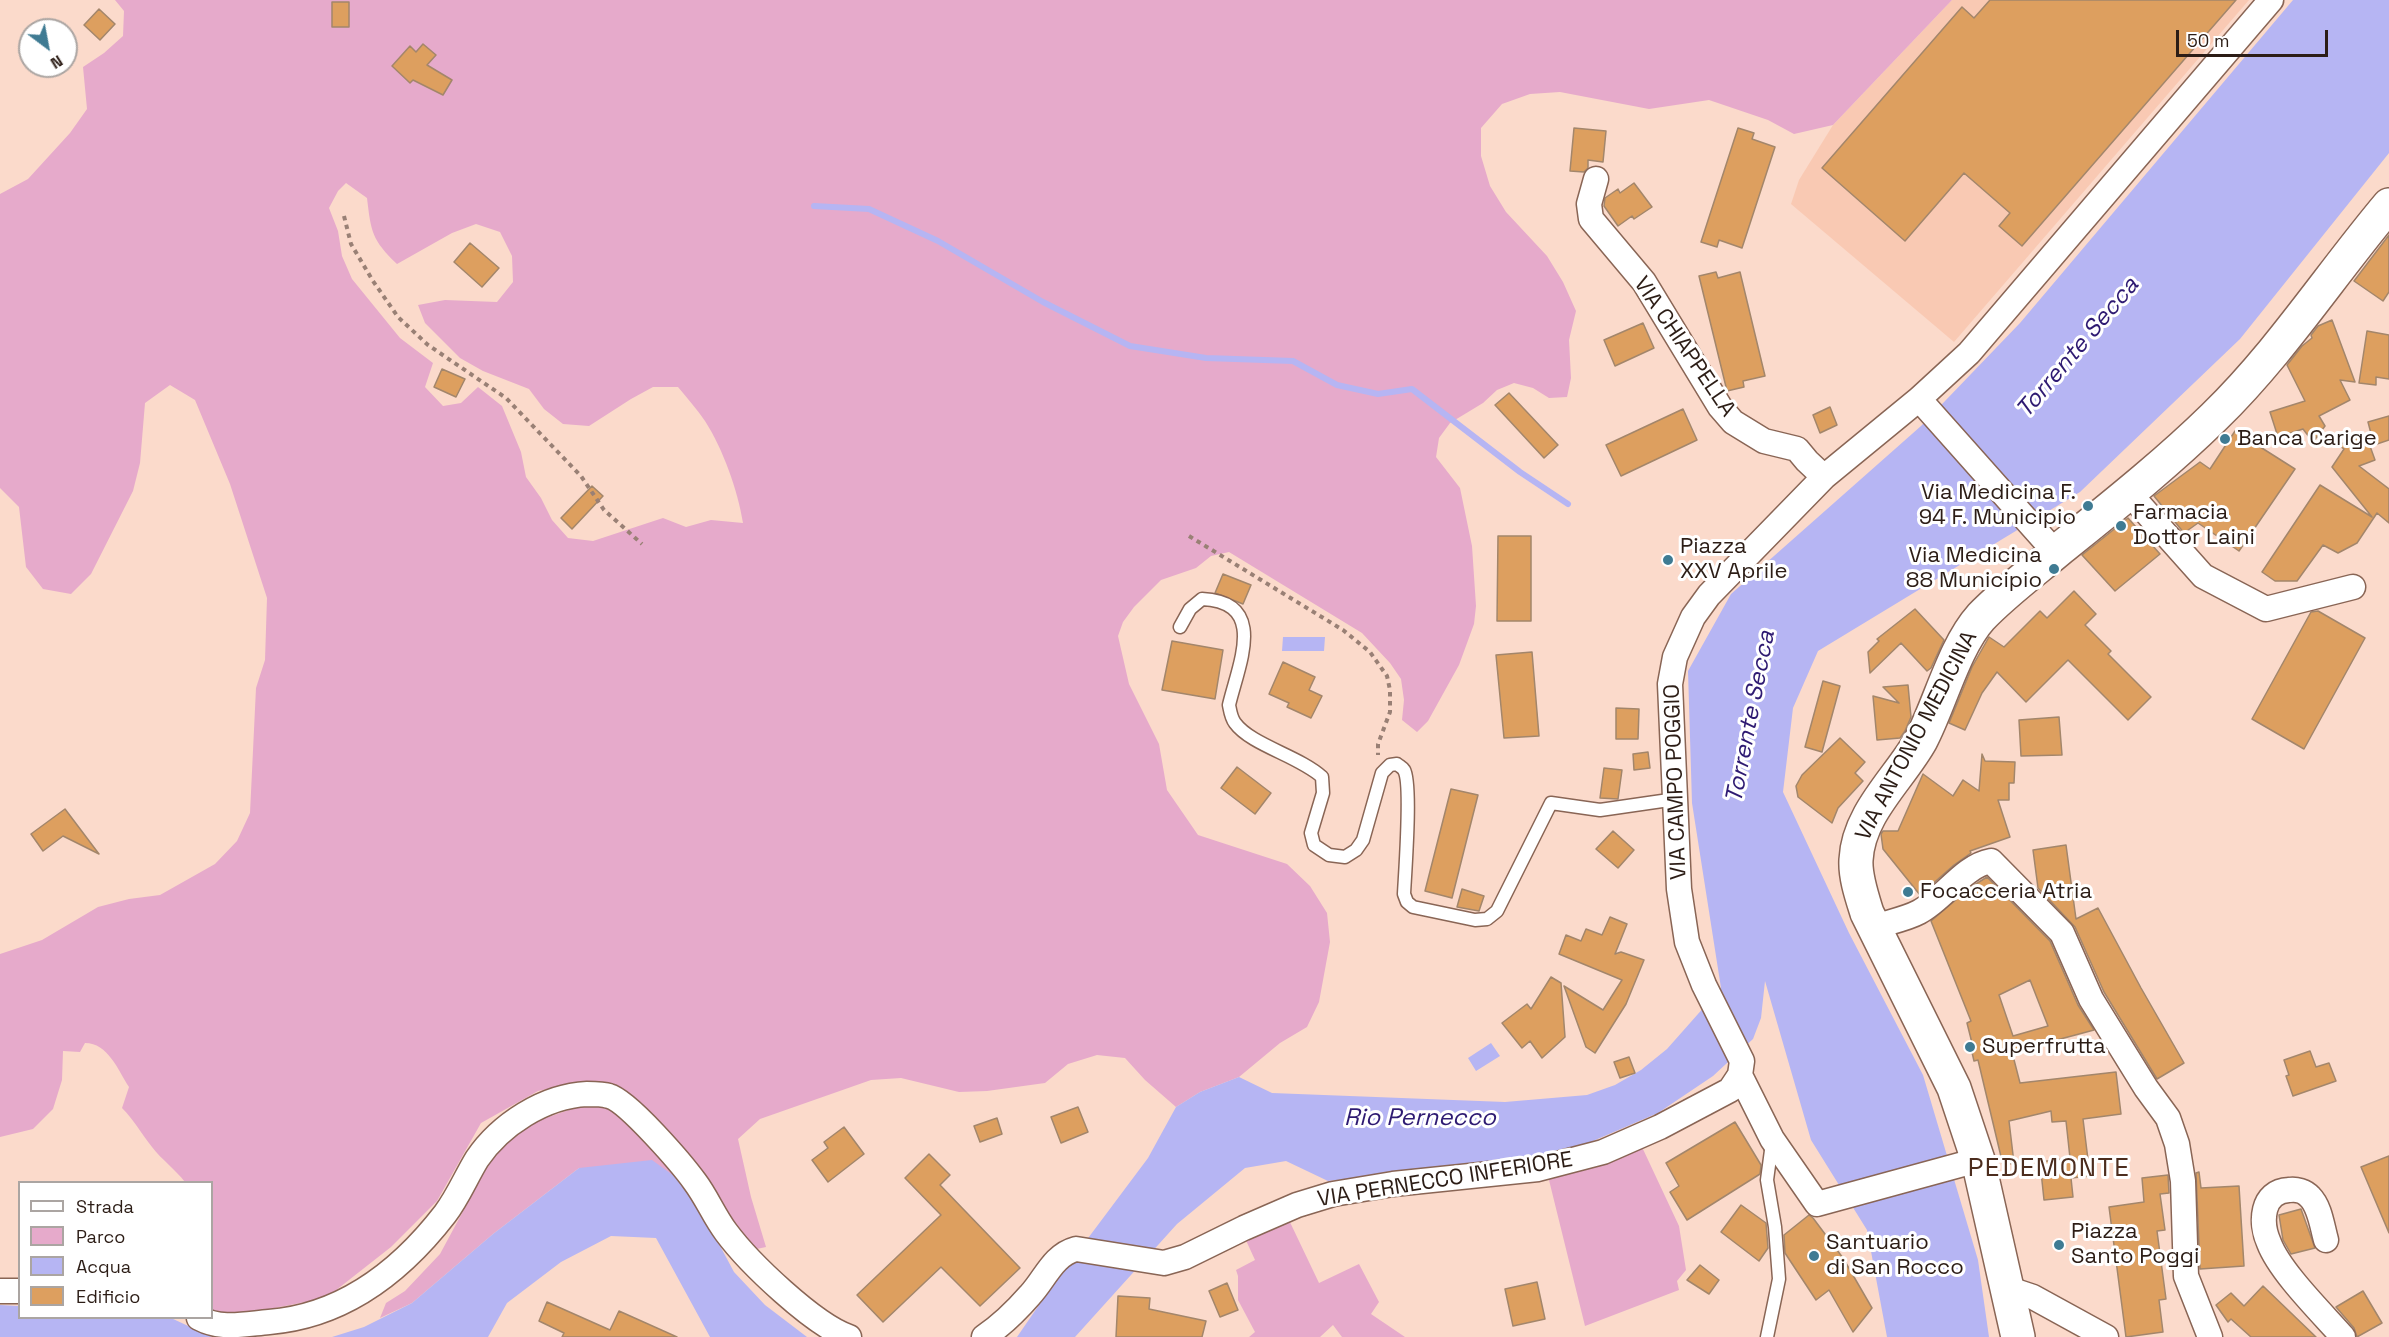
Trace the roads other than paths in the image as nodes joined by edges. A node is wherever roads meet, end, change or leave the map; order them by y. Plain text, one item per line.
1 (2271, 0) edge
2 (1596, 179) dead end
3 (2386, 215) edge
4 (1922, 403) junction
5 (1824, 477) junction
6 (2129, 493) junction
7 (2047, 543) junction
8 (2353, 587) dead end
9 (1180, 627) dead end
10 (1676, 799) junction
11 (1875, 927) junction
12 (1741, 1068) junction
13 (1772, 1139) junction
14 (1972, 1162) junction
15 (2326, 1240) dead end
16 (2006, 1288) junction
17 (0, 1291) edge
18 (18, 1291) edge
19 (202, 1319) edge
20 (849, 1337) edge
21 (984, 1337) edge
22 (1767, 1337) edge
23 (2019, 1337) edge
24 (2106, 1337) edge
25 (2210, 1337) edge
26 (2343, 1337) edge

1 - 4 street, VIA CAMPO POGGIO
2 - 5 street, VIA CHIAPPELLA
3 - 6 main road, VIA ANTONIO MEDICINA
4 - 5 street, VIA CAMPO POGGIO
4 - 7 street
5 - 10 street, VIA CAMPO POGGIO
6 - 7 main road, VIA ANTONIO MEDICINA
6 - 8 street
7 - 11 main road, VIA ANTONIO MEDICINA
9 - 10 lane
10 - 12 street, VIA CAMPO POGGIO
11 - 14 main road, VIA ANTONIO MEDICINA
11 - 25 street
12 - 13 street, VIA CAMPO POGGIO
12 - 21 street, VIA PERNECCO INFERIORE
13 - 14 street, VIA CAMPO POGGIO
13 - 22 lane
14 - 16 main road, VIA ANTONIO MEDICINA
15 - 26 street
16 - 23 main road, VIA ANTONIO MEDICINA
16 - 24 street
17 - 18 street
19 - 20 street

